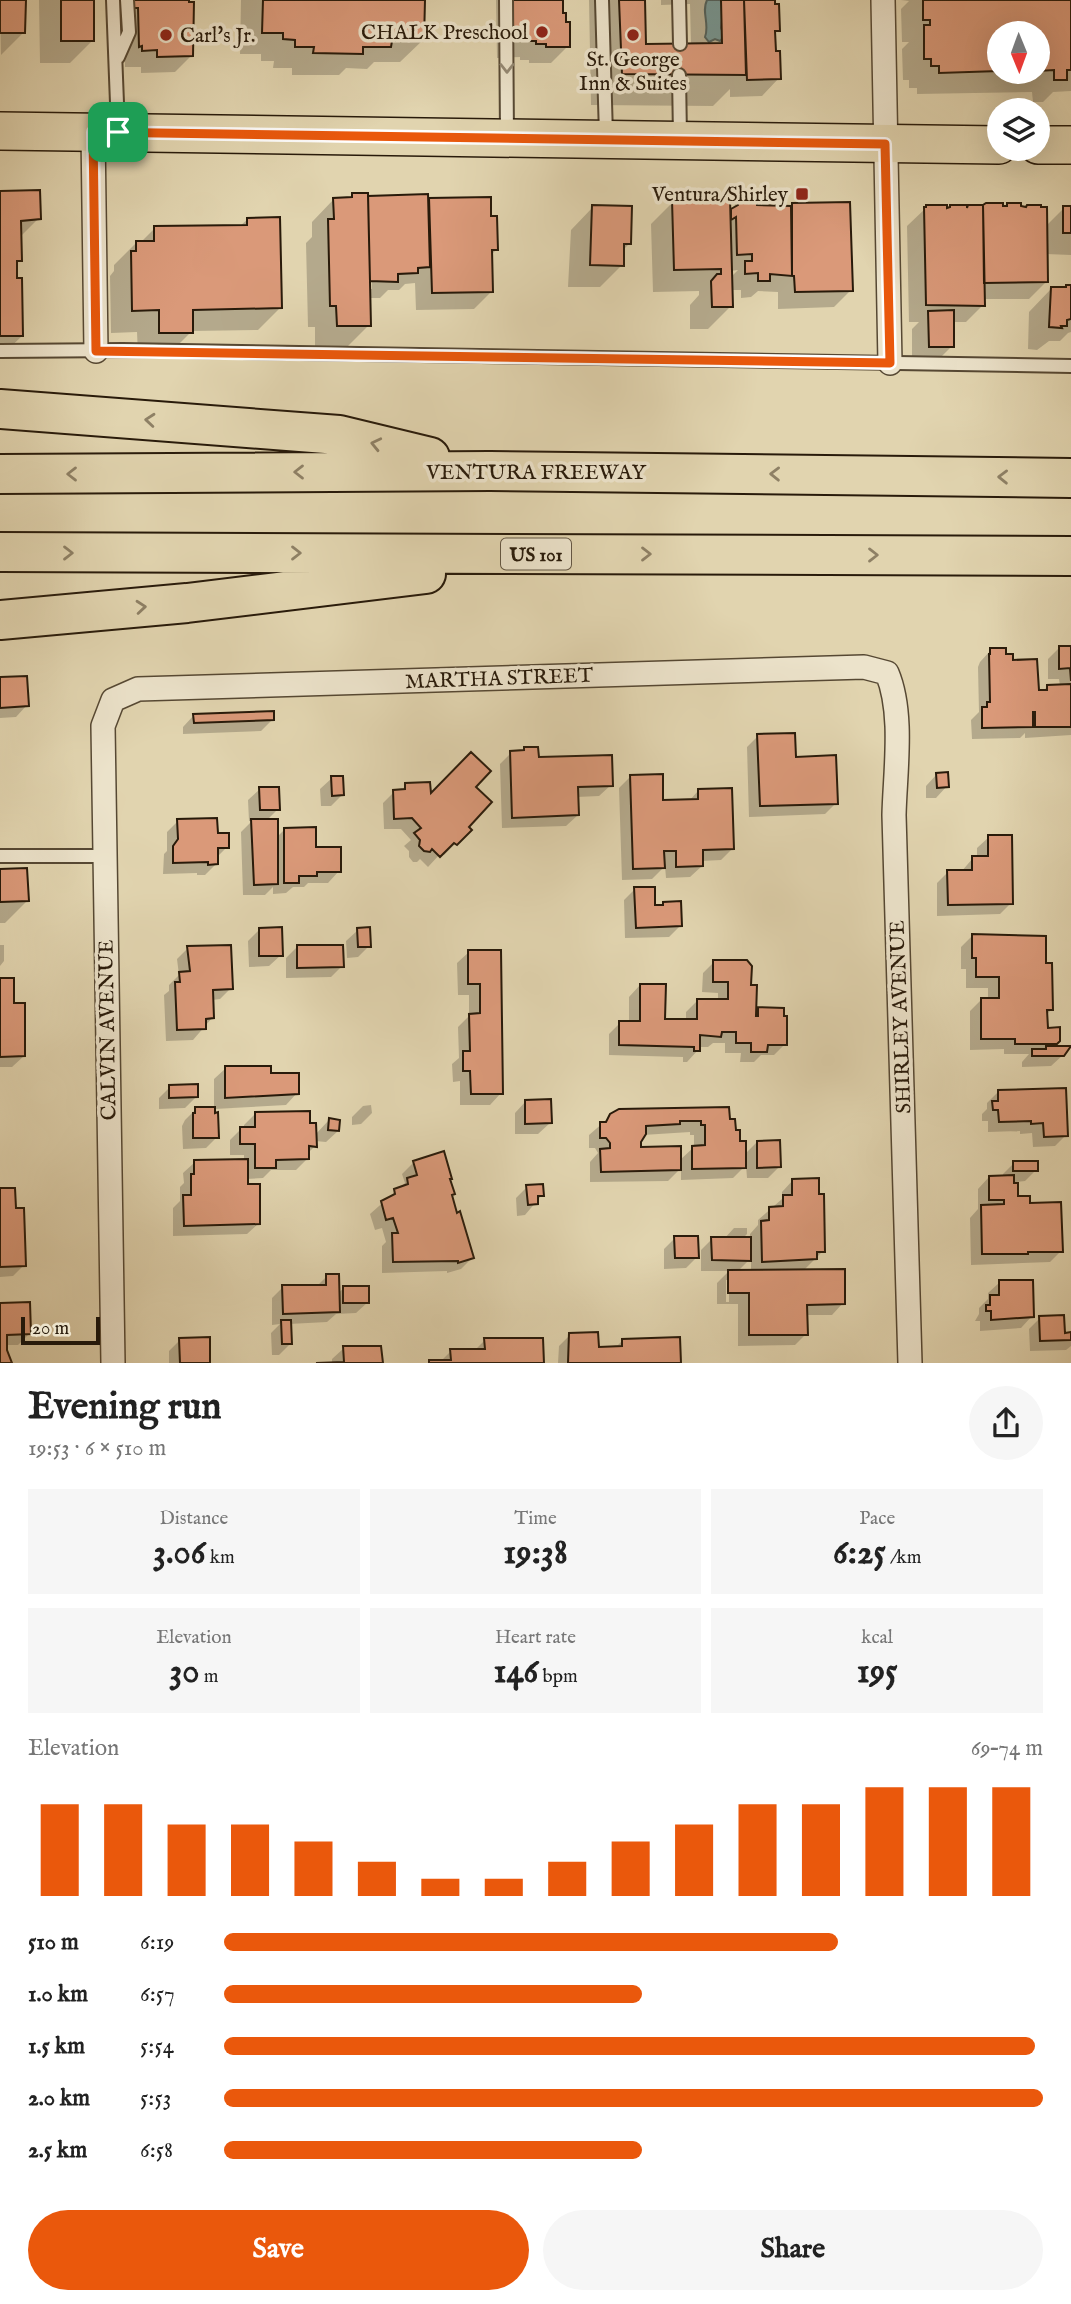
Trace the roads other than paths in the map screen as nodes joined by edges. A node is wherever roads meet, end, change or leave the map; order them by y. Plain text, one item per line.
1 (113, 0) edge
2 (127, 0) edge
3 (506, 0) edge
4 (602, 0) edge
5 (678, 0) edge
6 (884, 0) edge
7 (680, 44) dead end
8 (116, 61) junction
9 (679, 75) dead end
10 (0, 131) edge
11 (106, 132) junction
12 (507, 137) junction
13 (606, 139) junction
14 (681, 140) junction
15 (885, 144) junction
16 (987, 145) edge
17 (1050, 145) edge
18 (1071, 145) edge
19 (0, 351) edge
20 (96, 351) junction
21 (890, 363) junction
22 (1071, 366) edge
23 (0, 409) edge
24 (490, 471) junction
25 (0, 474) edge
26 (1071, 478) edge
27 (0, 552) edge
28 (598, 554) junction
29 (1071, 556) edge
30 (0, 620) edge
31 (887, 673) joint
32 (113, 700) joint
33 (0, 856) edge
34 (105, 856) junction
35 (113, 1363) edge
36 (911, 1363) edge

1 - 8 lane
2 - 8 lane
3 -> 12 lane
4 - 13 lane
5 - 7 lane
6 - 15 street
8 - 11 lane
9 - 14 lane
10 - 11 main road
11 - 12 main road
11 - 20 street
12 - 13 main road
13 - 14 main road
14 - 15 main road
15 - 16 main road
15 - 21 street
17 - 18 main road
19 - 20 lane
20 - 21 lane
21 - 22 lane
24 -> 23 highway
24 -> 25 highway, VENTURA FREEWAY
26 -> 24 highway, VENTURA FREEWAY
27 -> 28 highway, US 101
28 -> 29 highway, US 101
30 -> 28 highway
31 - 32 street, MARTHA STREET
31 - 36 street, SHIRLEY AVENUE
32 - 34 street, CALVIN AVENUE
33 - 34 lane
34 - 35 street, CALVIN AVENUE

